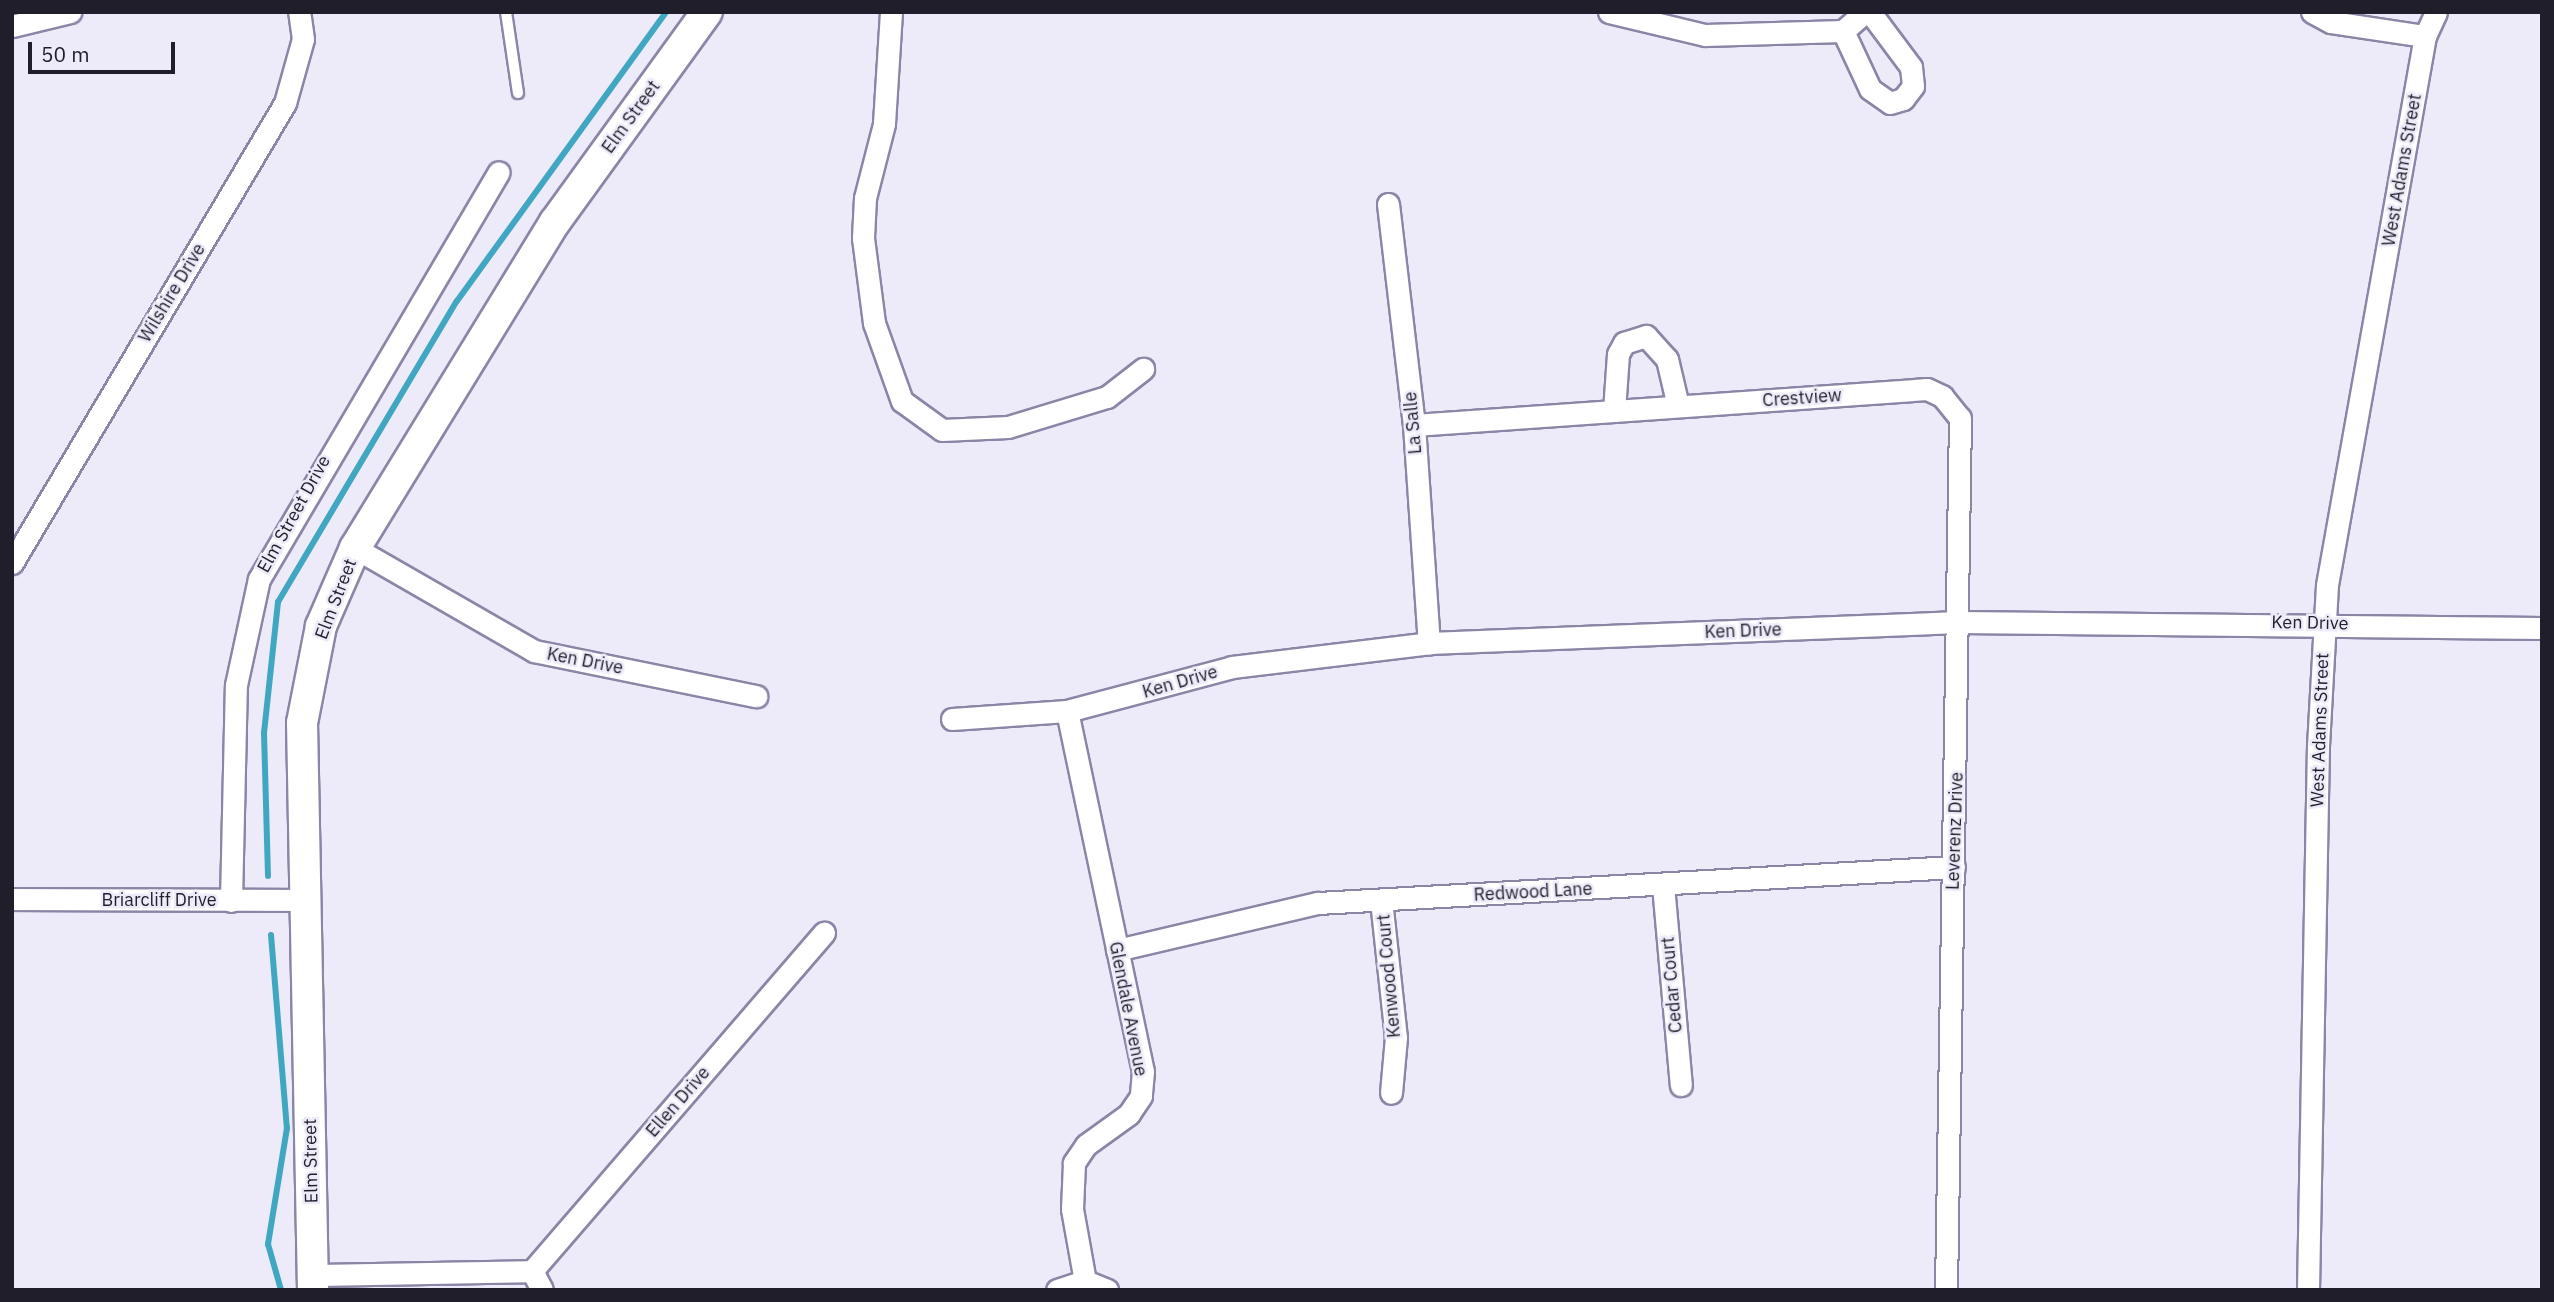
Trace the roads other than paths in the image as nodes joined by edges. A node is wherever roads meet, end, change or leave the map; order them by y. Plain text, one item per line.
1 (70, 12) edge
2 (299, 12) edge
3 (506, 12) edge
4 (707, 12) edge
5 (891, 12) edge
6 (1609, 12) edge
7 (1868, 12) edge
8 (2312, 12) edge
9 (2436, 12) edge
10 (12, 26) edge
11 (1843, 31) junction
12 (2426, 36) junction
13 (518, 93) dead end
14 (499, 172) dead end
15 (1388, 204) dead end
16 (1143, 369) dead end
17 (1927, 389) joint
18 (1678, 406) junction
19 (1614, 411) junction
20 (1414, 425) junction
21 (355, 548) junction
22 (12, 563) edge
23 (1959, 622) junction
24 (2324, 623) junction
25 (2542, 628) edge
26 (1429, 643) junction
27 (756, 696) dead end
28 (1067, 711) junction
29 (952, 719) dead end
30 (1954, 867) junction
31 (1663, 885) junction
32 (12, 900) edge
33 (306, 900) junction
34 (1381, 900) junction
35 (230, 901) junction
36 (824, 933) dead end
37 (1117, 950) junction
38 (1681, 1085) dead end
39 (1391, 1093) dead end
40 (537, 1281) edge
41 (1085, 1281) junction
42 (313, 1282) edge
43 (1057, 1290) edge
44 (1107, 1290) edge
45 (1946, 1290) edge
46 (2308, 1290) edge

1 - 10 street
2 - 22 street, Wilshire Drive
3 - 13 lane
4 - 21 main road, Elm Street
5 - 16 street
6 - 11 street
7 - 11 street
7 - 11 street
8 - 12 street
9 - 12 street, West Adams Street
12 - 24 street, West Adams Street
14 - 35 street, Elm Street Drive
15 - 20 street, La Salle
17 - 18 street, Crestview
17 - 23 street, Leverenz Drive
18 - 19 street, Crestview
18 - 19 street
19 - 20 street, Crestview
20 - 26 street, La Salle
21 - 27 street, Ken Drive
21 - 33 main road, Elm Street
23 - 24 street, Ken Drive
23 - 26 street, Ken Drive
23 - 30 street, Leverenz Drive
24 - 25 street, Ken Drive
24 - 46 street, West Adams Street
26 - 28 street, Ken Drive
28 - 29 street, Ken Drive
28 - 37 street, Glendale Avenue
30 - 31 street, Redwood Lane
30 - 45 street, Leverenz Drive
31 - 34 street, Redwood Lane
31 - 38 street, Cedar Court
32 - 35 street, Briarcliff Drive
33 - 35 street, Briarcliff Drive
33 - 42 main road, Elm Street
34 - 37 street, Redwood Lane
34 - 39 street, Kenwood Court
36 - 40 street, Ellen Drive
37 - 41 street, Glendale Avenue
40 - 42 street
41 - 43 street
41 - 44 street

